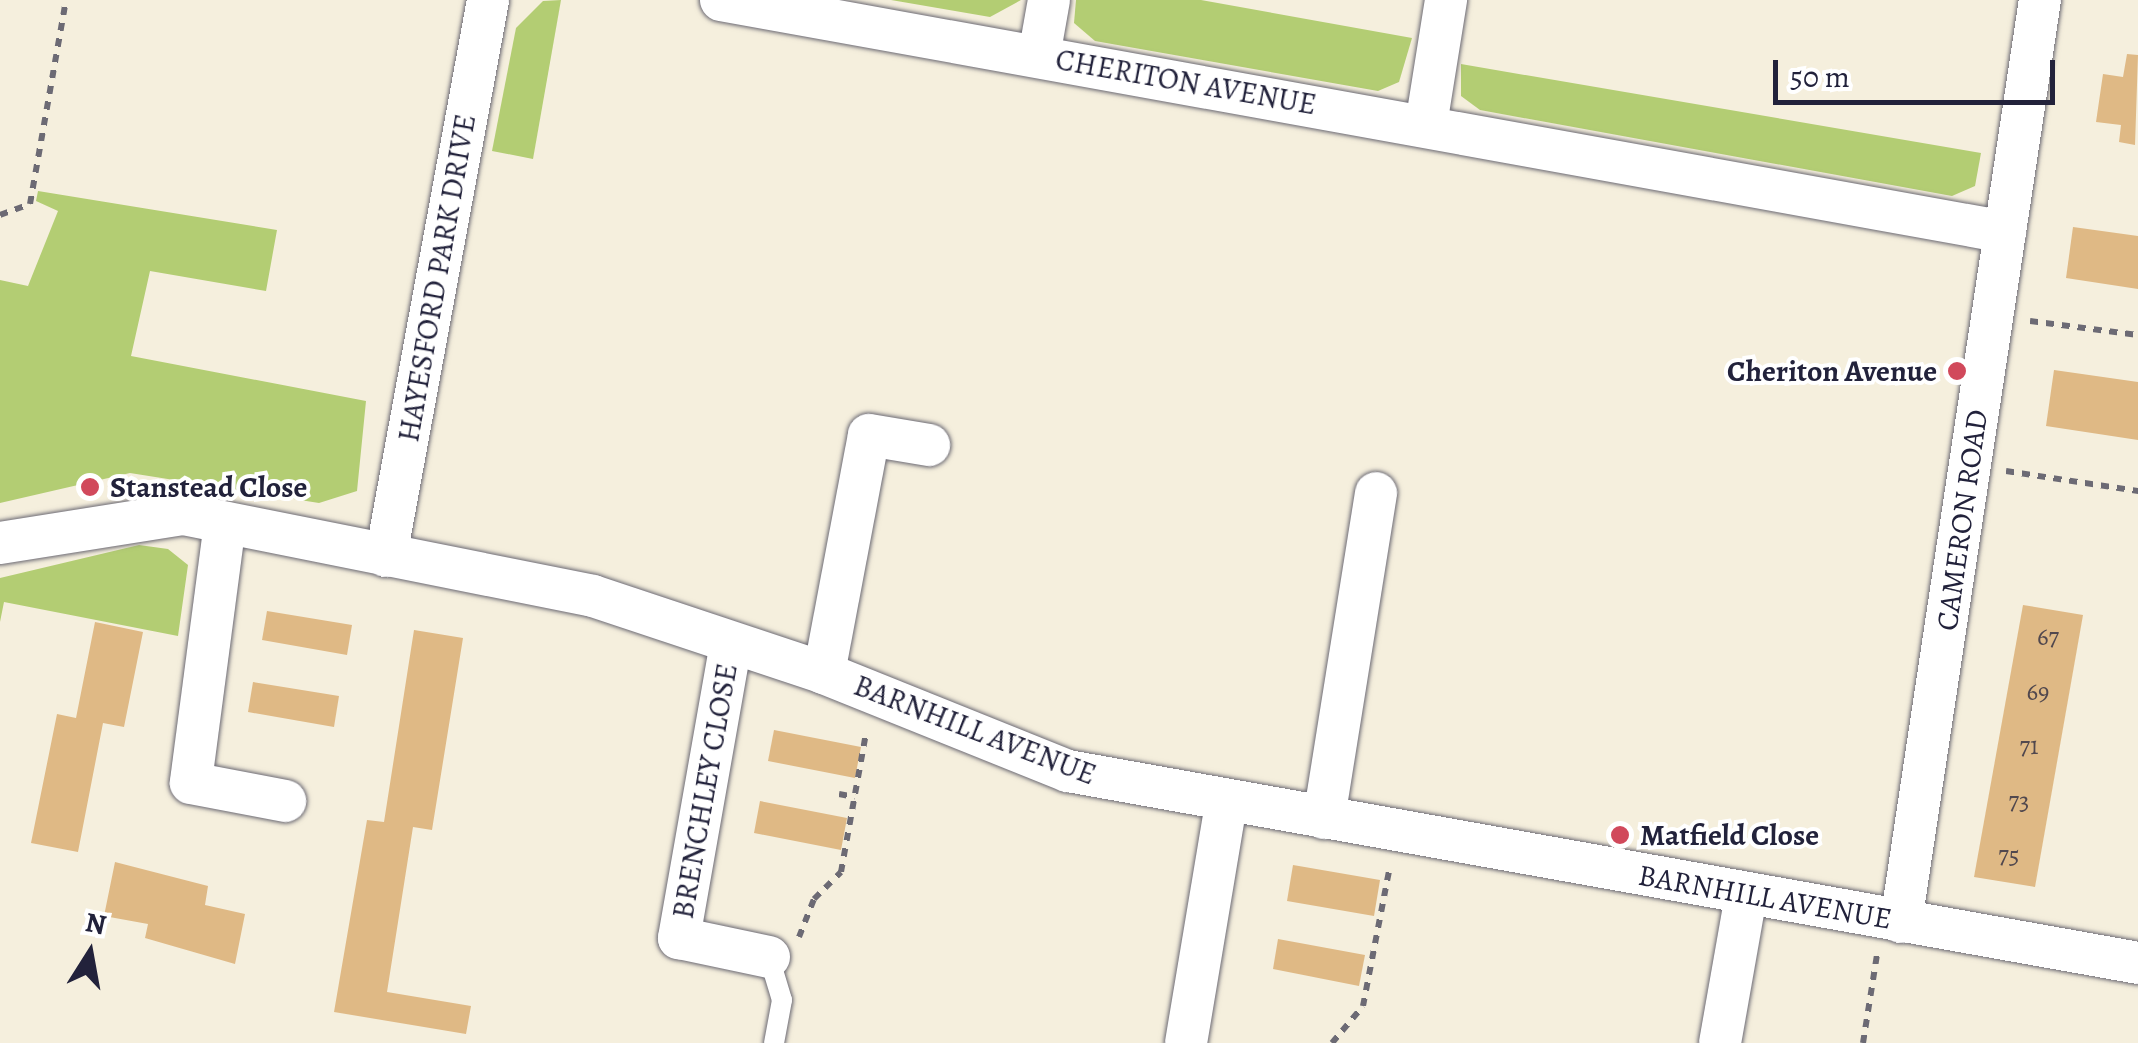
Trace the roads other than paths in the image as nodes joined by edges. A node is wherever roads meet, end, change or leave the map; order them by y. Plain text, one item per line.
1 (488, 0) edge
2 (720, 0) edge
3 (1049, 0) edge
4 (1446, 0) edge
5 (2040, 0) edge
6 (1039, 56) junction
7 (1426, 125) junction
8 (2005, 232) junction
9 (928, 446) dead end
10 (1376, 493) dead end
11 (225, 523) junction
12 (0, 543) edge
13 (386, 556) junction
14 (731, 643) junction
15 (824, 673) junction
16 (285, 800) dead end
17 (1226, 805) junction
18 (1324, 818) junction
19 (1746, 895) junction
20 (1892, 921) junction
21 (769, 957) joint
22 (2138, 963) edge
23 (774, 1043) edge
24 (1186, 1043) edge
25 (1720, 1043) edge

1 - 13 street, HAYESFORD PARK DRIVE
2 - 6 street, CHERITON AVENUE
3 - 6 street
4 - 7 street
5 - 8 street, CAMERON ROAD
6 - 7 street, CHERITON AVENUE
7 - 8 street, CHERITON AVENUE
8 - 20 street, CAMERON ROAD
9 - 15 street
10 - 18 street
11 - 12 street, BARNHILL AVENUE
11 - 13 street, BARNHILL AVENUE
11 - 16 street
13 - 14 street, BARNHILL AVENUE
14 - 15 street, BARNHILL AVENUE
14 - 21 street, BRENCHLEY CLOSE
15 - 17 street, BARNHILL AVENUE
17 - 18 street, BARNHILL AVENUE
17 - 24 street
18 - 19 street, BARNHILL AVENUE
19 - 20 street, BARNHILL AVENUE
19 - 25 street
20 - 22 street, BARNHILL AVENUE
21 - 23 lane

